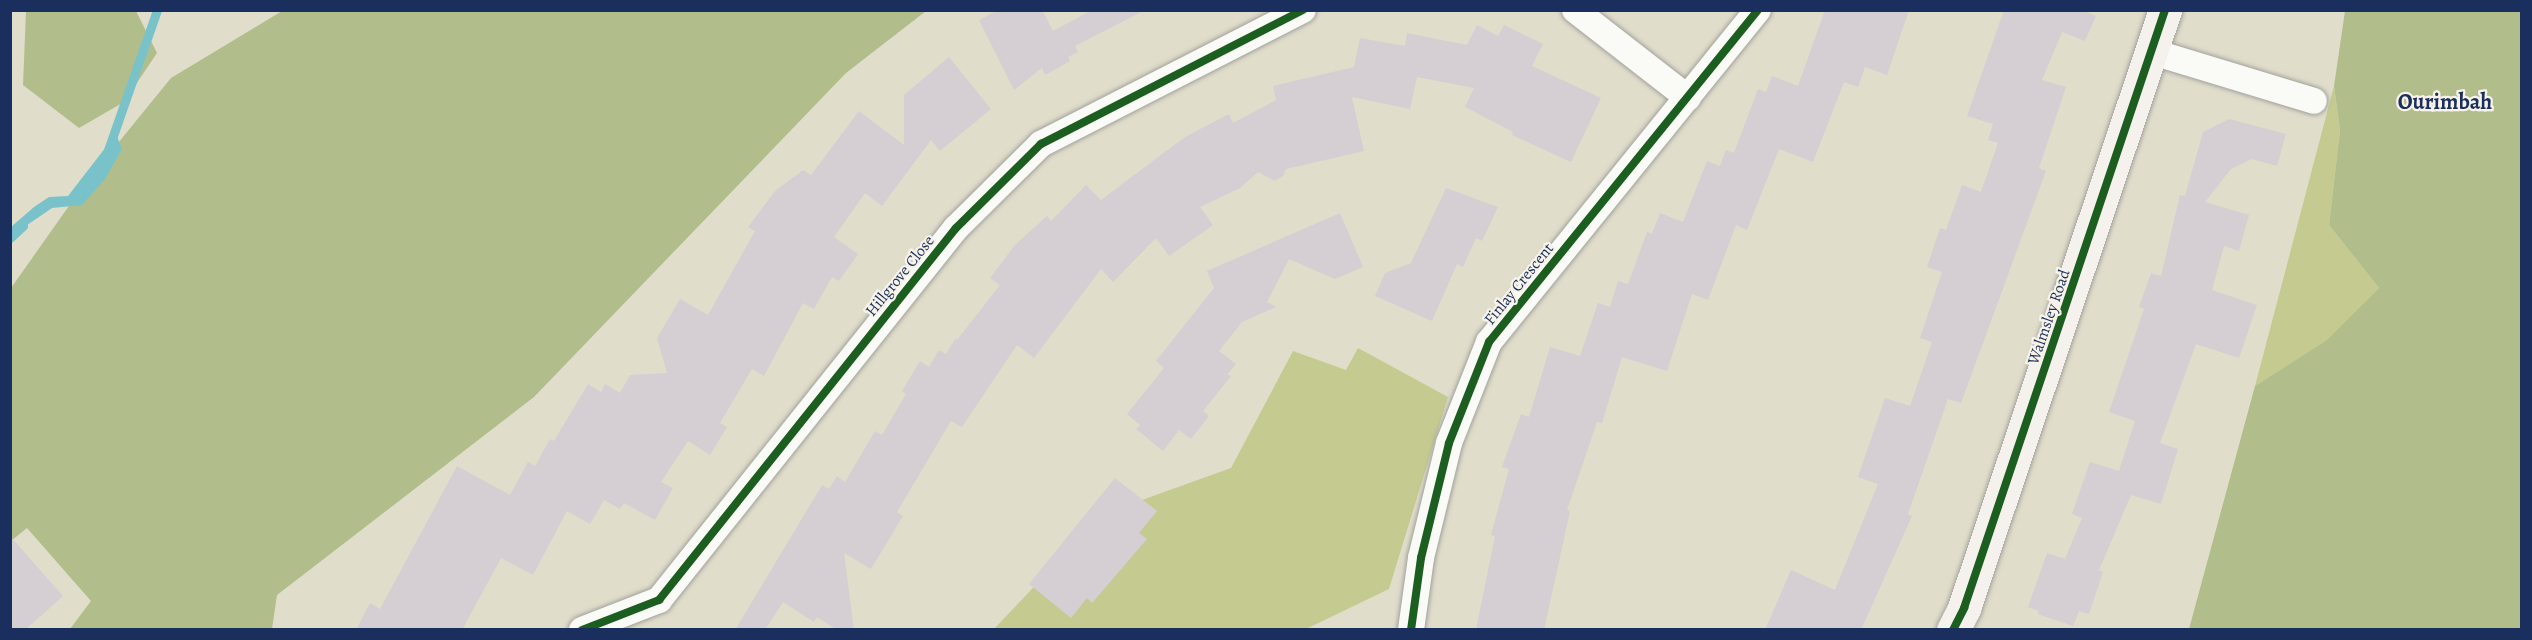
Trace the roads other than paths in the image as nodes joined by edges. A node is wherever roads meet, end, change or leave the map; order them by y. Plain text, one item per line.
1 (1303, 10) edge
2 (1575, 10) edge
3 (1758, 10) edge
4 (2162, 12) edge
5 (2152, 52) junction
6 (1688, 98) junction
7 (2314, 101) dead end
8 (582, 630) edge
9 (1411, 630) edge
10 (1953, 630) edge

1 - 8 street, Hillgrove Close
2 - 6 street
3 - 6 street, Finlay Crescent
4 - 5 street, Walmsley Road
5 - 7 street
5 - 10 street, Walmsley Road
6 - 9 street, Finlay Crescent

